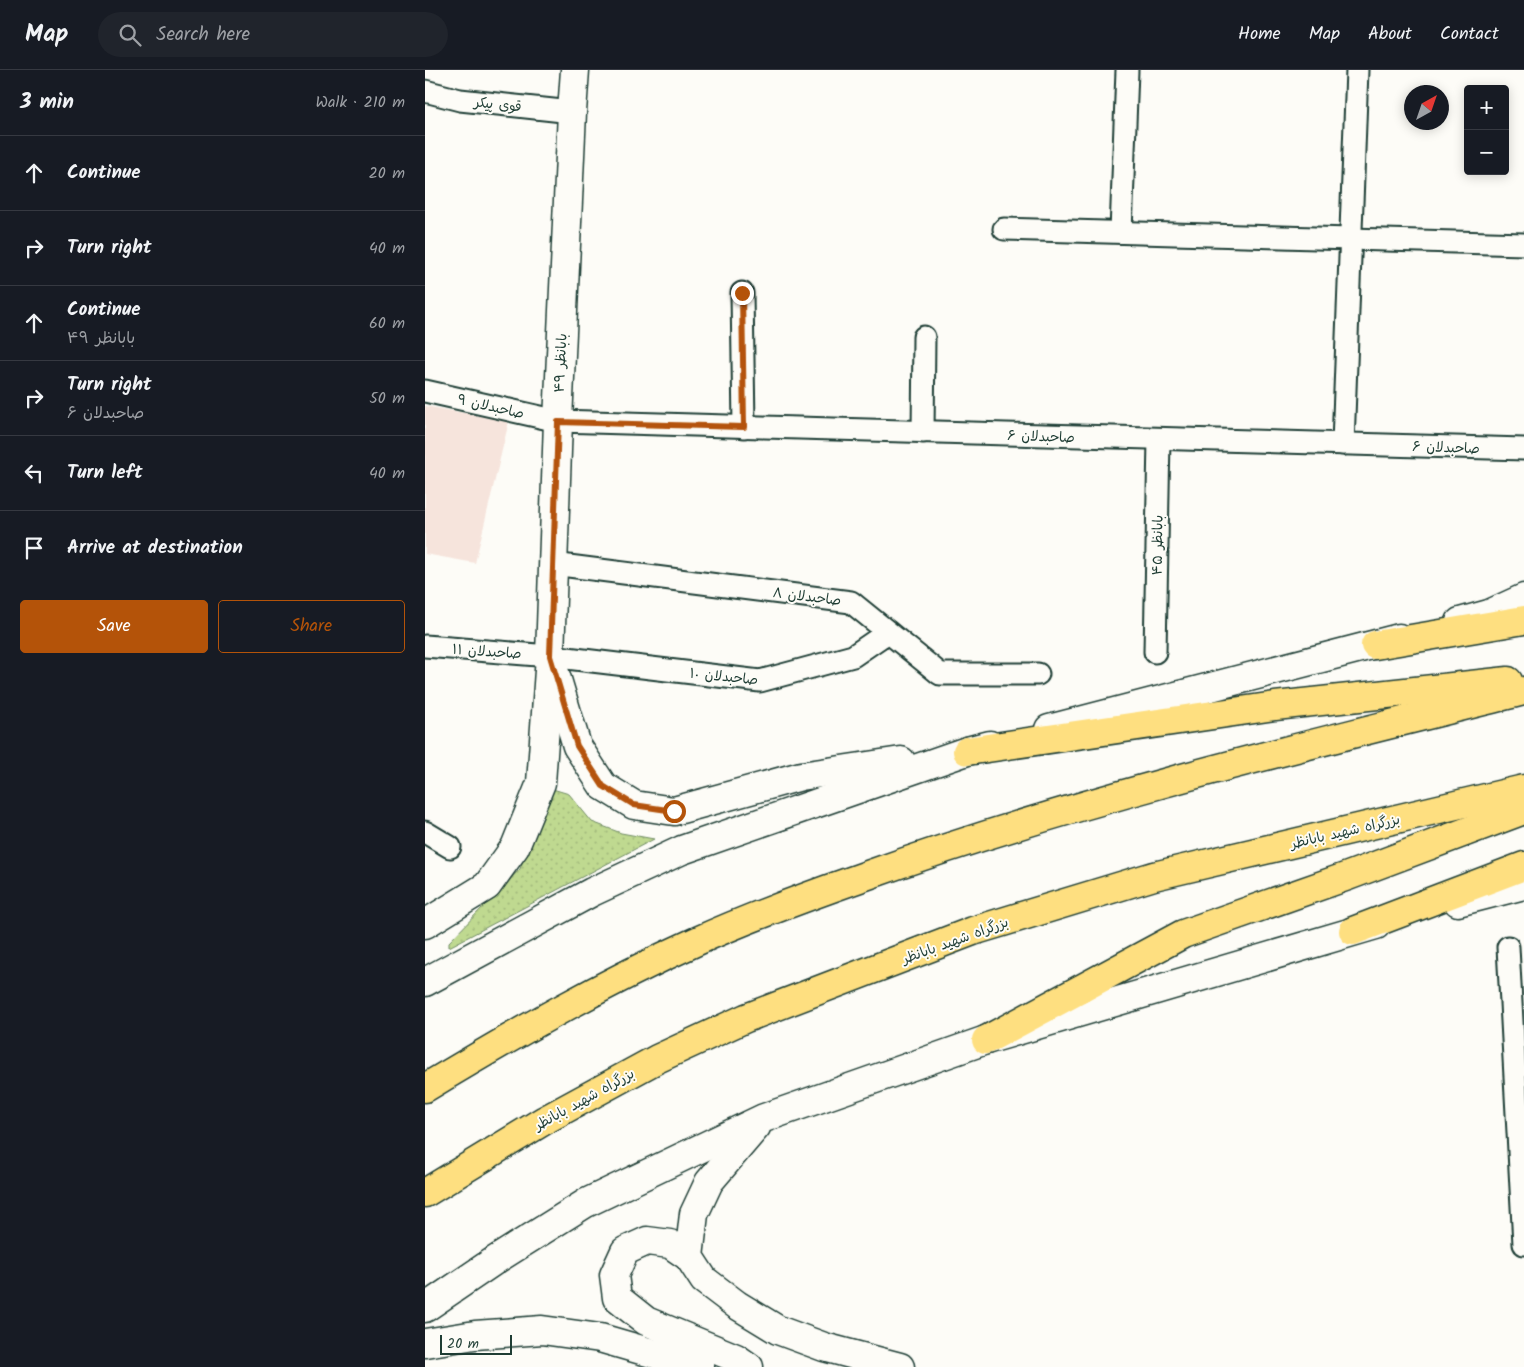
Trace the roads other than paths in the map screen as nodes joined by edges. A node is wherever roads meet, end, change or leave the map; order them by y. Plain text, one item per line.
1 (575, 70) edge
2 (1127, 70) edge
3 (1357, 70) edge
4 (425, 92) edge
5 (572, 112) junction
6 (1004, 228) dead end
7 (1121, 232) junction
8 (1351, 239) junction
9 (1524, 244) edge
10 (742, 293) dead end
11 (924, 337) dead end
12 (425, 391) edge
13 (558, 422) junction
14 (744, 427) junction
15 (923, 432) junction
16 (1159, 439) junction
17 (1343, 444) junction
18 (1524, 449) edge
19 (553, 564) junction
20 (1524, 598) edge
21 (1524, 620) edge
22 (888, 632) junction
23 (1375, 645) junction
24 (425, 646) edge
25 (1155, 652) dead end
26 (550, 656) junction
27 (1038, 674) dead end
28 (1524, 679) edge
29 (1524, 691) edge
30 (967, 750) junction
31 (1524, 789) edge
32 (1524, 810) edge
33 (425, 832) edge
34 (450, 847) dead end
35 (1524, 866) edge
36 (1524, 885) edge
37 (425, 924) edge
38 (1353, 932) junction
39 (1508, 947) dead end
40 (425, 982) edge
41 (986, 1040) junction
42 (425, 1088) edge
43 (764, 1118) junction
44 (425, 1193) edge
45 (1524, 1244) edge
46 (689, 1256) junction
47 (425, 1308) edge
48 (425, 1343) edge
49 (700, 1367) edge
50 (749, 1367) edge
51 (900, 1367) edge

1 - 5 main road, بابانظر ۴۹
2 - 7 street
3 - 8 street
4 - 5 street, قوی پیکر
5 - 13 main road, بابانظر ۴۹
6 - 7 street
7 - 8 street
8 - 9 street
8 - 17 street
10 - 14 street
11 - 15 street
12 - 13 street, صاحبدلان ۹
13 - 14 street, صاحبدلان ۶
13 - 19 main road, بابانظر ۴۹
14 - 15 street, صاحبدلان ۶
15 - 16 street, صاحبدلان ۶
16 - 17 street, صاحبدلان ۶
16 - 25 street, بابانظر ۴۵
17 - 18 street, صاحبدلان ۶
19 - 22 street, صاحبدلان ۸
19 - 26 main road, بابانظر ۴۹
20 - 23 main road
21 - 23 highway
22 - 26 street, صاحبدلان ۱۰
22 - 27 street, صاحبدلان ۸
23 - 30 main road
24 - 26 street, صاحبدلان ۱۱
26 - 30 main road
26 - 37 main road, بابانظر ۴۹
28 - 30 highway
29 - 42 highway
30 - 40 main road
31 - 44 highway, بزرگراه شهید بابانظر
32 - 41 highway
33 - 34 street
35 - 38 highway
36 - 38 main road
38 - 41 main road
39 - 45 street
41 - 43 main road
43 - 46 main road
43 - 47 main road
46 - 50 main road
46 - 51 main road
48 - 49 main road

